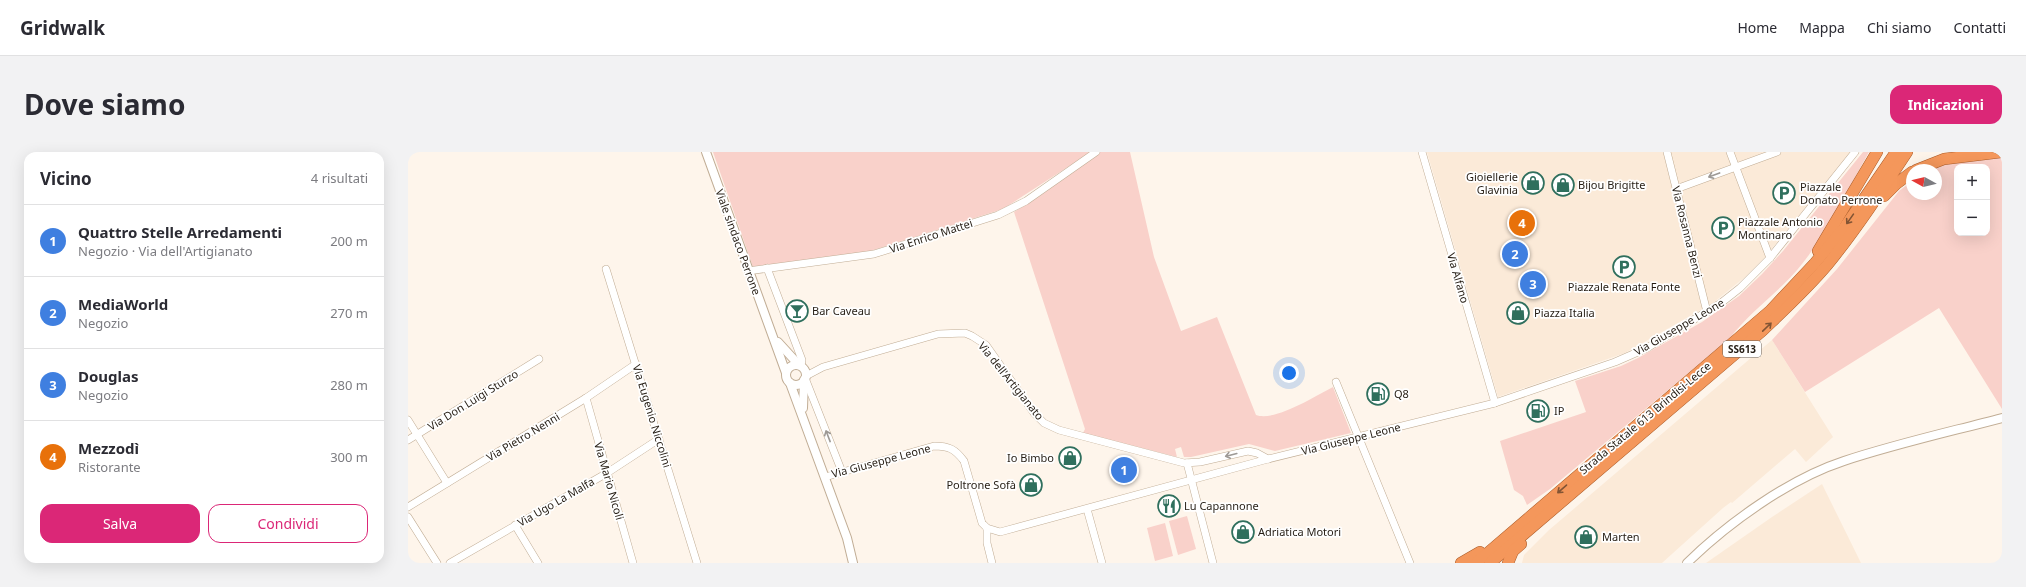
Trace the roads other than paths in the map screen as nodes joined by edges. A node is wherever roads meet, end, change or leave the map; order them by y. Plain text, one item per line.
1 (706, 152) edge
2 (1096, 152) edge
3 (1422, 152) edge
4 (1667, 152) edge
5 (1730, 152) edge
6 (1777, 152) edge
7 (1855, 152) edge
8 (1877, 152) edge
9 (1896, 152) edge
10 (1907, 152) edge
11 (2002, 152) edge
12 (1931, 164) edge
13 (1736, 167) junction
14 (1906, 177) edge
15 (1676, 189) junction
16 (1770, 258) junction
17 (1827, 264) junction
18 (767, 268) junction
19 (606, 269) dead end
20 (748, 271) junction
21 (1707, 312) junction
22 (770, 332) junction
23 (1741, 337) junction
24 (538, 359) dead end
25 (636, 364) junction
26 (801, 366) junction
27 (822, 367) junction
28 (786, 373) junction
29 (805, 378) junction
30 (1336, 382) dead end
31 (790, 383) junction
32 (586, 398) junction
33 (1495, 403) junction
34 (2002, 418) edge
35 (408, 420) edge
36 (805, 425) junction
37 (417, 435) junction
38 (1358, 437) junction
39 (659, 439) junction
40 (408, 440) edge
41 (1268, 459) junction
42 (1187, 463) junction
43 (842, 472) junction
44 (607, 473) junction
45 (825, 477) junction
46 (1190, 480) junction
47 (1586, 482) junction
48 (447, 483) junction
49 (1546, 503) junction
50 (408, 507) edge
51 (1087, 509) junction
52 (408, 517) edge
53 (515, 526) junction
54 (987, 528) junction
55 (437, 563) edge
56 (450, 563) edge
57 (538, 563) edge
58 (633, 563) edge
59 (697, 563) edge
60 (853, 563) edge
61 (992, 563) edge
62 (1102, 563) edge
63 (1213, 563) edge
64 (1410, 563) edge
65 (1461, 563) edge
66 (1476, 563) edge
67 (1490, 563) edge
68 (1508, 563) edge
69 (1687, 563) edge

1 - 20 street, Viale sindaco Perrone
2 - 18 street, Via Enrico Mattei
3 - 33 street, Via Alfano
4 - 15 street, Via Rosanna Benzi
5 - 13 street
6 - 13 street
7 - 16 street, Via Giuseppe Leone
8 - 23 highway
9 -> 23 highway, Strada Statale 613 Brindisi-Lecce / SS613
10 - 17 highway, Strada Statale 613 Brindisi-Lecce / SS613
11 - 12 highway
13 -> 15 street
13 - 16 street
14 - 17 highway
15 - 21 street, Via Rosanna Benzi
16 - 21 street, Via Giuseppe Leone
47 -> 17 highway, Strada Statale 613 Brindisi-Lecce / SS613
18 - 20 street, Via Enrico Mattei
18 - 26 street
19 - 25 street, Via Eugenio Niccolini
20 - 22 street, Viale sindaco Perrone
21 - 33 street, Via Giuseppe Leone
22 - 26 street, Viale sindaco Perrone
22 - 28 street, Viale sindaco Perrone
23 -> 49 highway, Strada Statale 613 Brindisi-Lecce / SS613
24 - 37 street, Via Don Luigi Sturzo
25 - 32 street, Via Pietro Nenni
25 - 39 street, Via Eugenio Niccolini
26 - 27 street, Via dell'Artigianato
26 - 28 street
26 - 29 street
27 - 29 street, Via dell'Artigianato
27 - 42 street, Via dell'Artigianato
28 - 31 street
29 - 31 street
29 - 36 street
43 -> 29 street
30 - 38 street
31 - 36 street
32 - 44 street, Via Mario Nicoli
32 - 48 street, Via Pietro Nenni
33 - 38 street, Via Giuseppe Leone
34 - 69 street
35 - 37 street
36 - 45 street
37 - 40 street, Via Don Luigi Sturzo
37 - 48 street
38 - 41 street, Via Giuseppe Leone
38 - 64 street
39 - 44 street, Via Ugo La Malfa
39 - 59 street, Via Eugenio Niccolini
41 -> 42 street, Via dell'Artigianato
41 - 46 street, Via Giuseppe Leone
42 - 46 street
43 - 45 street, Via Giuseppe Leone
43 - 54 street, Via Giuseppe Leone
44 - 53 street, Via Ugo La Malfa
44 - 58 street, Via Mario Nicoli
45 - 60 street
46 - 51 street, Via Giuseppe Leone
46 - 63 street
47 - 67 highway, Strada Statale 613 Brindisi-Lecce / SS613
47 - 68 highway
48 - 50 street, Via Pietro Nenni
49 - 65 highway
49 - 66 highway, Strada Statale 613 Brindisi-Lecce / SS613
51 - 54 street, Via Giuseppe Leone
51 - 62 street
52 - 55 street
53 - 56 street, Via Ugo La Malfa
53 - 57 street
54 - 61 street

